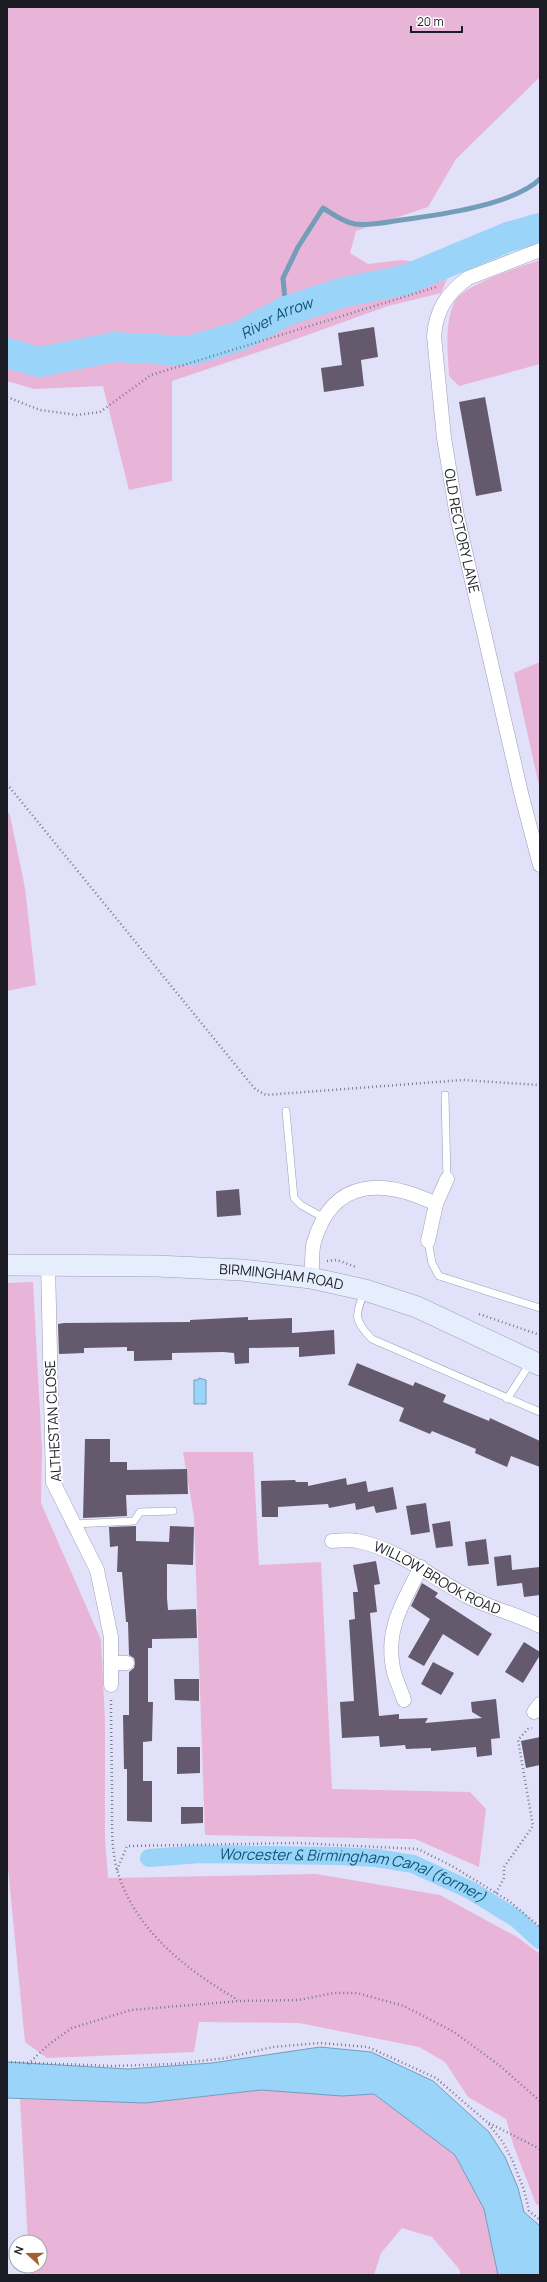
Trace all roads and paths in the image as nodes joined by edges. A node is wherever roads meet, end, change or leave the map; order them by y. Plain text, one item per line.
1 (540, 250) edge
2 (450, 293) junction
3 (7, 397) edge
4 (7, 784) edge
5 (540, 865) edge
6 (540, 1085) edge
7 (446, 1095) dead end
8 (286, 1111) dead end
9 (447, 1179) joint
10 (436, 1204) junction
11 (324, 1218) junction
12 (428, 1241) joint
13 (48, 1264) junction
14 (7, 1265) edge
15 (311, 1278) junction
16 (365, 1290) junction
17 (540, 1308) edge
18 (517, 1327) dead end
19 (540, 1335) edge
20 (536, 1363) edge
21 (507, 1399) junction
22 (540, 1412) edge
23 (174, 1511) dead end
24 (74, 1524) junction
25 (332, 1541) dead end
26 (421, 1567) junction
27 (540, 1626) edge
28 (111, 1663) junction
29 (127, 1663) dead end
30 (111, 1686) joint
31 (404, 1700) dead end
32 (534, 1728) dead end
33 (117, 1870) junction
34 (496, 1893) junction
35 (540, 1927) edge
36 (240, 2001) junction
37 (7, 2062) edge
38 (28, 2064) junction
39 (540, 2101) edge
40 (487, 2122) junction
41 (540, 2149) edge
42 (540, 2220) edge

1 - 2 street, OLD RECTORY LANE
2 - 3 path
2 - 5 street, OLD RECTORY LANE
4 - 6 path
7 - 9 lane
8 - 11 lane
9 - 10 street
10 - 11 street
10 - 12 street
11 - 15 street
12 - 17 lane
13 - 14 main road, BIRMINGHAM ROAD
13 - 15 main road, BIRMINGHAM ROAD
13 - 24 street, ALTHESTAN CLOSE
15 - 16 main road, BIRMINGHAM ROAD
16 - 20 main road, BIRMINGHAM ROAD
16 - 21 lane
18 - 19 path
20 - 21 lane
21 - 22 lane
23 - 24 lane
24 - 28 street, ALTHESTAN CLOSE
25 - 26 street, WILLOW BROOK ROAD
26 - 27 street, WILLOW BROOK ROAD
26 - 31 street
28 - 29 street
28 - 30 street, ALTHESTAN CLOSE
30 - 33 path
32 - 34 path
33 - 34 path
33 - 36 path
34 - 35 path
36 - 38 path
36 - 39 path
37 - 38 path
38 - 40 path
40 - 41 path
40 - 42 path

